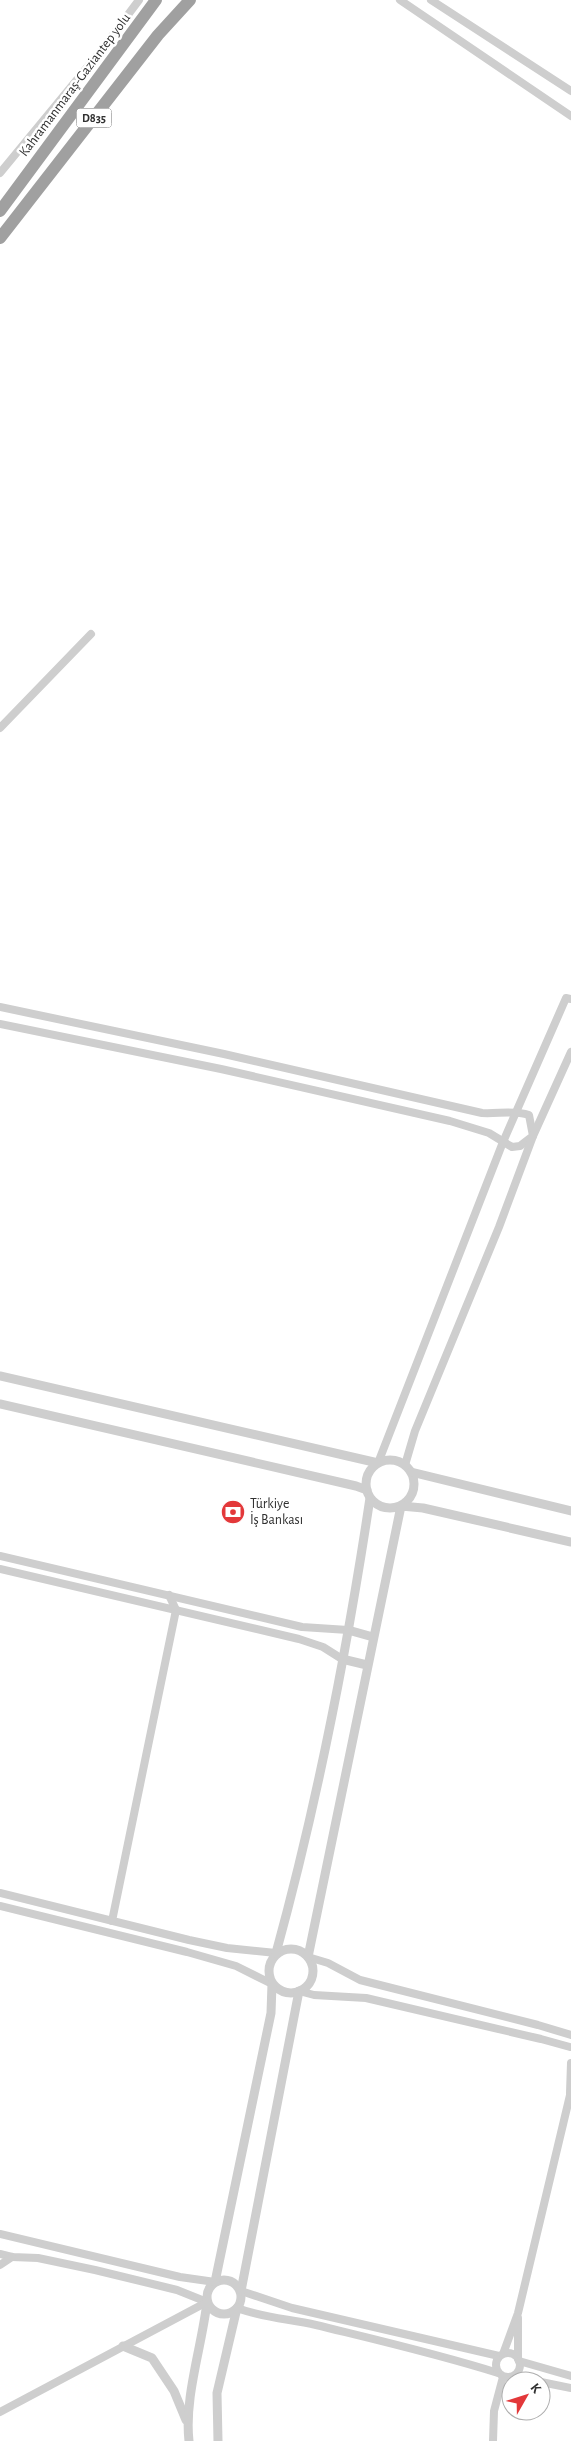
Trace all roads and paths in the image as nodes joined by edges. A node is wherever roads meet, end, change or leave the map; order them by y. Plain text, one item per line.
1 (139, 0) edge
2 (156, 0) edge
3 (190, 0) edge
4 (400, 0) edge
5 (431, 0) edge
6 (571, 91) edge
7 (571, 116) edge
8 (0, 173) edge
9 (0, 211) edge
10 (0, 238) edge
11 (91, 634) dead end
12 (0, 728) edge
13 (568, 998) edge
14 (0, 1007) edge
15 (0, 1024) edge
16 (571, 1052) edge
17 (517, 1111) junction
18 (533, 1136) junction
19 (504, 1142) junction
20 (0, 1376) edge
21 (0, 1404) edge
22 (378, 1463) junction
23 (408, 1469) junction
24 (369, 1494) junction
25 (401, 1506) junction
26 (571, 1511) edge
27 (571, 1542) edge
28 (0, 1556) edge
29 (0, 1569) edge
30 (68, 1572) junction
31 (65, 1584) junction
32 (169, 1596) junction
33 (176, 1610) junction
34 (348, 1630) junction
35 (373, 1637) junction
36 (342, 1659) junction
37 (367, 1665) junction
38 (0, 1893) edge
39 (0, 1906) edge
40 (112, 1921) junction
41 (276, 1953) junction
42 (308, 1957) junction
43 (272, 1984) junction
44 (300, 1991) junction
45 (571, 2036) edge
46 (570, 2049) edge
47 (571, 2063) edge
48 (571, 2092) edge
49 (0, 2234) edge
50 (0, 2254) edge
51 (12, 2257) junction
52 (0, 2265) edge
53 (215, 2282) junction
54 (240, 2291) junction
55 (207, 2302) junction
56 (237, 2308) junction
57 (518, 2313) junction
58 (123, 2346) junction
59 (501, 2355) junction
60 (518, 2360) junction
61 (517, 2371) edge
62 (501, 2373) edge
63 (501, 2375) edge
64 (571, 2376) edge
65 (551, 2384) edge
66 (501, 2386) edge
67 (571, 2388) edge
68 (0, 2412) edge
69 (187, 2422) junction
70 (189, 2441) edge
71 (218, 2441) edge
72 (493, 2441) edge

1 - 8 street
2 - 9 highway, Kahramanmaraş-Gaziantep yolu / D835
3 - 10 highway, D835
4 - 7 street
5 - 6 street
11 - 12 street
13 - 17 street
14 - 17 street
15 - 19 street
16 - 18 street
17 - 18 street
17 - 19 street
18 - 19 street
18 - 23 street
19 - 22 street
20 - 22 street
21 - 24 street
22 - 23 street
22 - 24 street
23 - 25 street
23 - 26 street
24 - 25 street
24 - 34 street
25 - 27 street
25 - 35 street
28 - 30 street
29 - 31 street
30 - 31 street
30 - 32 street
31 - 33 street
32 - 33 street
32 - 34 street
33 - 36 street
33 - 40 street
34 - 35 street
34 - 36 street
35 - 37 street
36 - 37 street
36 - 41 street
37 - 42 street
38 - 40 street
39 - 43 street
40 - 41 street
41 - 42 street
41 - 43 street
42 - 44 street
42 - 45 street
43 - 44 street
43 - 53 street
44 - 46 street
44 - 54 street
45 - 46 street
47 - 48 street
48 - 57 street
49 - 53 street
50 - 51 street
51 - 52 street
51 - 55 street
53 - 54 street
53 - 55 street
54 - 56 street
54 - 59 street
55 - 56 street
55 - 58 street
55 - 69 street
56 - 63 street
56 - 71 street
57 - 59 street
57 - 60 street
58 - 68 street
58 - 69 street
59 - 60 street
59 - 62 street
60 - 61 street
60 - 64 street
65 - 67 street
66 - 72 street
69 - 70 street

